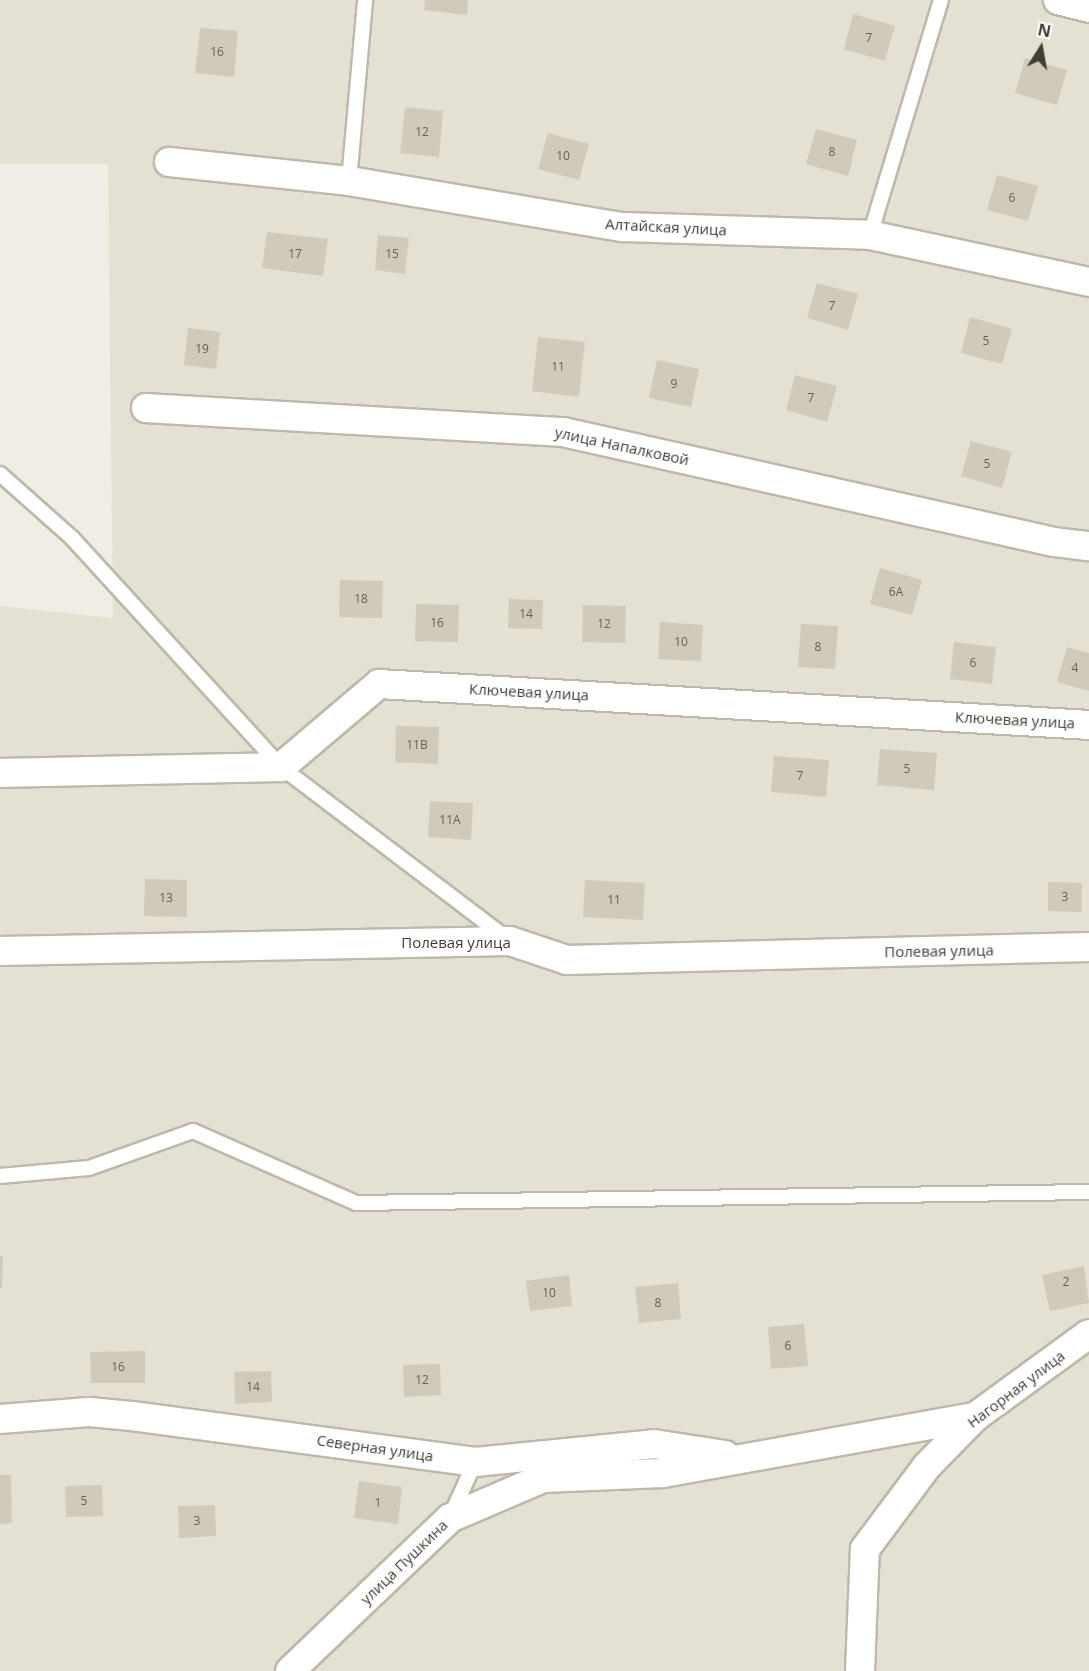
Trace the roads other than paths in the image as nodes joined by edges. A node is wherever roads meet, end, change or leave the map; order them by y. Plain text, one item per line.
1 (365, 0) edge
2 (941, 0) edge
3 (1058, 0) edge
4 (1089, 8) edge
5 (169, 162) dead end
6 (349, 181) junction
7 (870, 235) junction
8 (1089, 282) edge
9 (146, 408) dead end
10 (0, 474) edge
11 (1089, 546) edge
12 (1089, 725) edge
13 (281, 767) junction
14 (0, 773) edge
15 (510, 941) junction
16 (1089, 947) edge
17 (0, 951) edge
18 (0, 1176) edge
19 (1089, 1192) edge
20 (1089, 1334) edge
21 (975, 1417) junction
22 (0, 1419) edge
23 (750, 1459) junction
24 (475, 1462) junction
25 (450, 1518) junction
26 (290, 1671) edge
27 (860, 1671) edge

1 - 6 lane
2 - 7 lane
3 - 4 street
5 - 6 street, Алтайская улица
6 - 7 street, Алтайская улица
7 - 8 street, Алтайская улица
9 - 11 street, улица Напалковой
10 - 13 lane
12 - 13 street, Ключевая улица
13 - 14 street
13 - 15 lane
15 - 16 street, Полевая улица
15 - 17 street, Полевая улица
18 - 19 lane
20 - 21 street, Нагорная улица
21 - 23 street, улица Пушкина
21 - 27 street, Нагорная улица
22 - 24 street, Северная улица
23 - 24 street, Северная улица
23 - 25 street, улица Пушкина
24 - 25 lane
25 - 26 street, улица Пушкина

